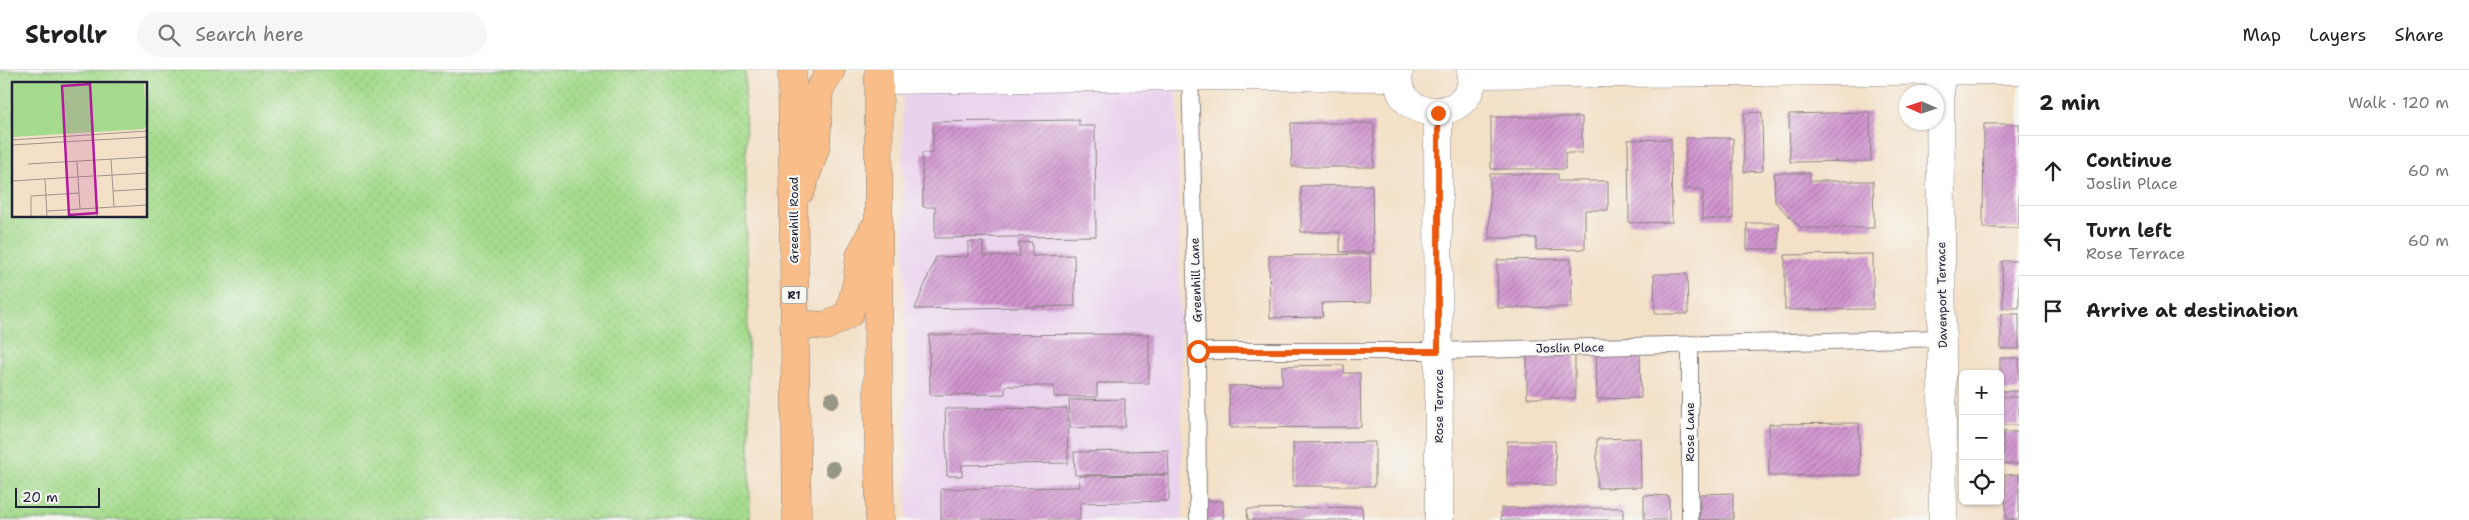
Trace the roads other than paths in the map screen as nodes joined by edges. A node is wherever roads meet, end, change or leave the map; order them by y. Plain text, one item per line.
1 (792, 70) edge
2 (831, 70) edge
3 (1940, 70) edge
4 (2019, 70) edge
5 (1471, 72) edge
6 (873, 73) edge
7 (1190, 73) edge
8 (1398, 74) edge
9 (1438, 113) junction
10 (794, 211) junction
11 (878, 220) junction
12 (794, 324) junction
13 (1942, 338) junction
14 (1690, 344) junction
15 (1198, 351) junction
16 (1438, 351) junction
17 (797, 520) edge
18 (880, 520) edge
19 (1198, 520) edge
20 (1439, 520) edge
21 (1690, 520) edge
22 (1943, 520) edge

1 - 10 highway, Greenhill Road / R1
2 - 10 highway
3 - 4 street
3 - 5 street
3 - 13 street, Davenport Terrace
5 - 9 street
6 - 7 street
6 - 11 highway
7 - 8 street
7 - 15 lane, Greenhill Lane
8 - 9 street
9 - 16 street, Rose Terrace
10 - 12 highway, Greenhill Road / R1
11 - 12 highway
11 - 18 highway
12 - 17 highway, Greenhill Road / R1
13 - 14 lane, Joslin Place
13 - 22 street, Davenport Terrace
14 - 16 lane, Joslin Place
14 - 21 lane, Rose Lane
15 - 16 lane, Joslin Place
15 - 19 lane, Greenhill Lane
16 - 20 street, Rose Terrace

